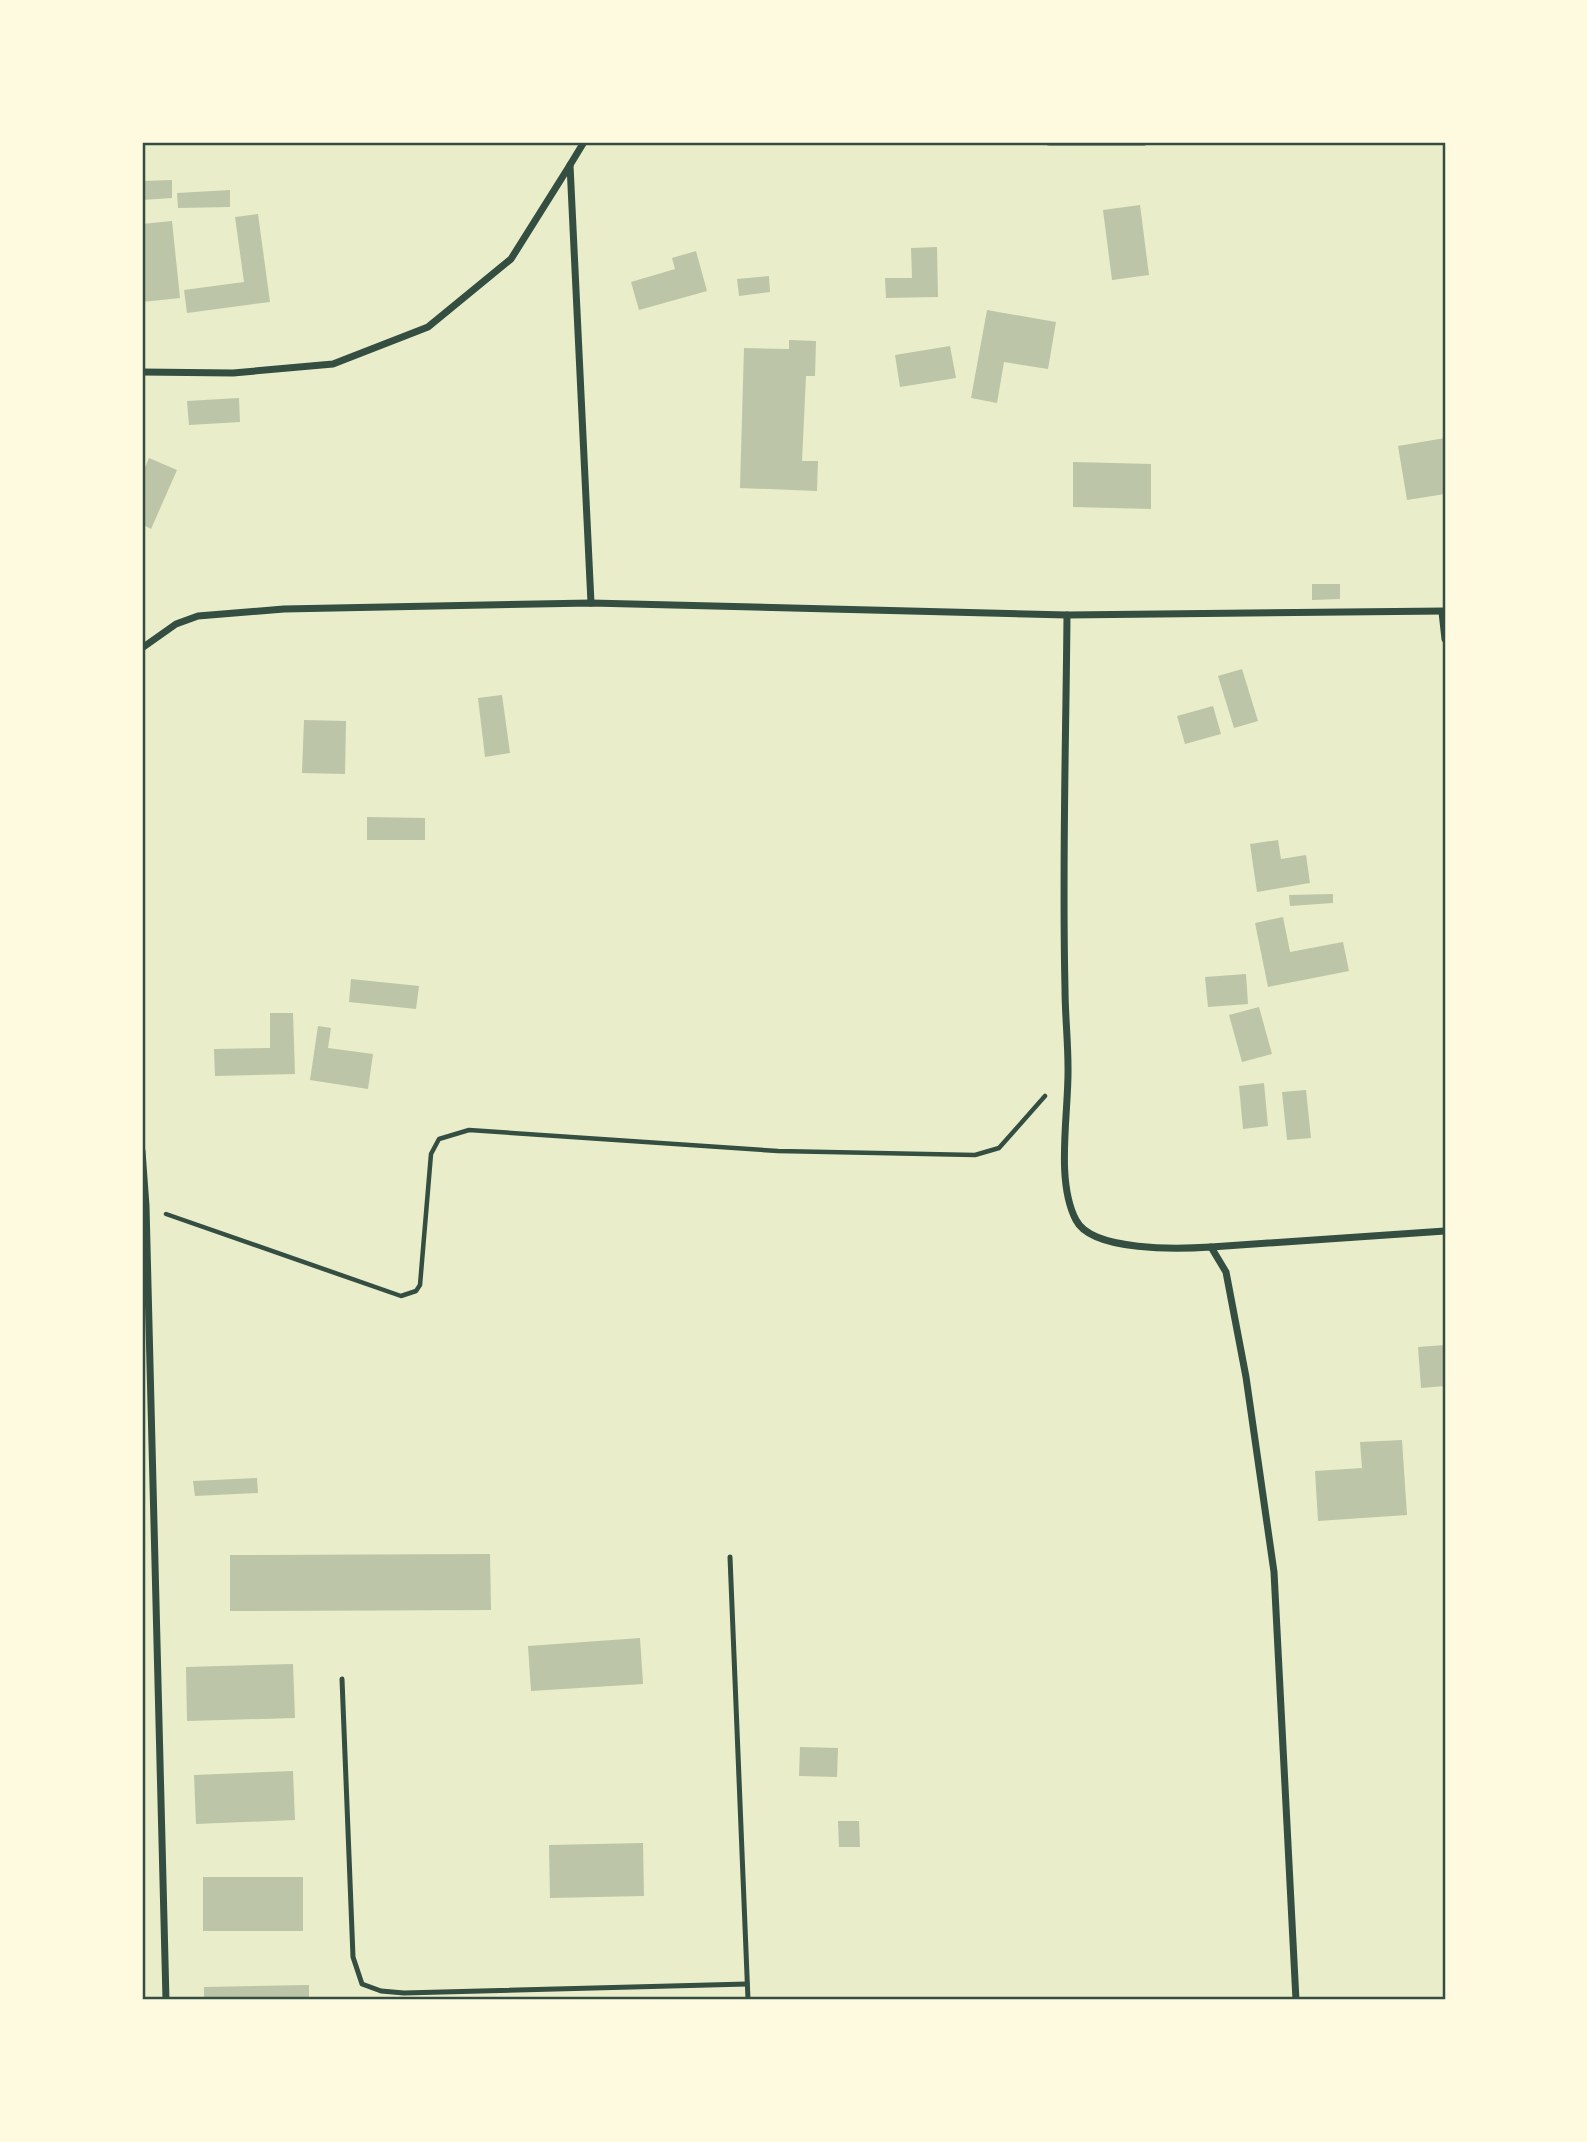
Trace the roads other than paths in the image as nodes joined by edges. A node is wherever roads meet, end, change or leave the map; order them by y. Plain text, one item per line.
1 (583, 142) edge
2 (1049, 142) edge
3 (1144, 142) edge
4 (570, 165) junction
5 (142, 372) edge
6 (591, 603) junction
7 (1444, 611) edge
8 (1067, 615) junction
9 (1445, 639) edge
10 (142, 648) edge
11 (142, 1151) edge
12 (1445, 1230) edge
13 (1211, 1247) junction
14 (730, 1557) dead end
15 (342, 1679) dead end
16 (747, 1984) junction
17 (166, 2000) edge
18 (748, 2000) edge
19 (1296, 2000) edge

1 - 4 street
2 - 3 street
4 - 5 street
4 - 6 street
6 - 8 street
6 - 10 street
7 - 8 street
7 - 9 street
8 - 13 street
11 - 17 street
12 - 13 street
13 - 19 street
14 - 16 lane
15 - 16 lane
16 - 18 lane

